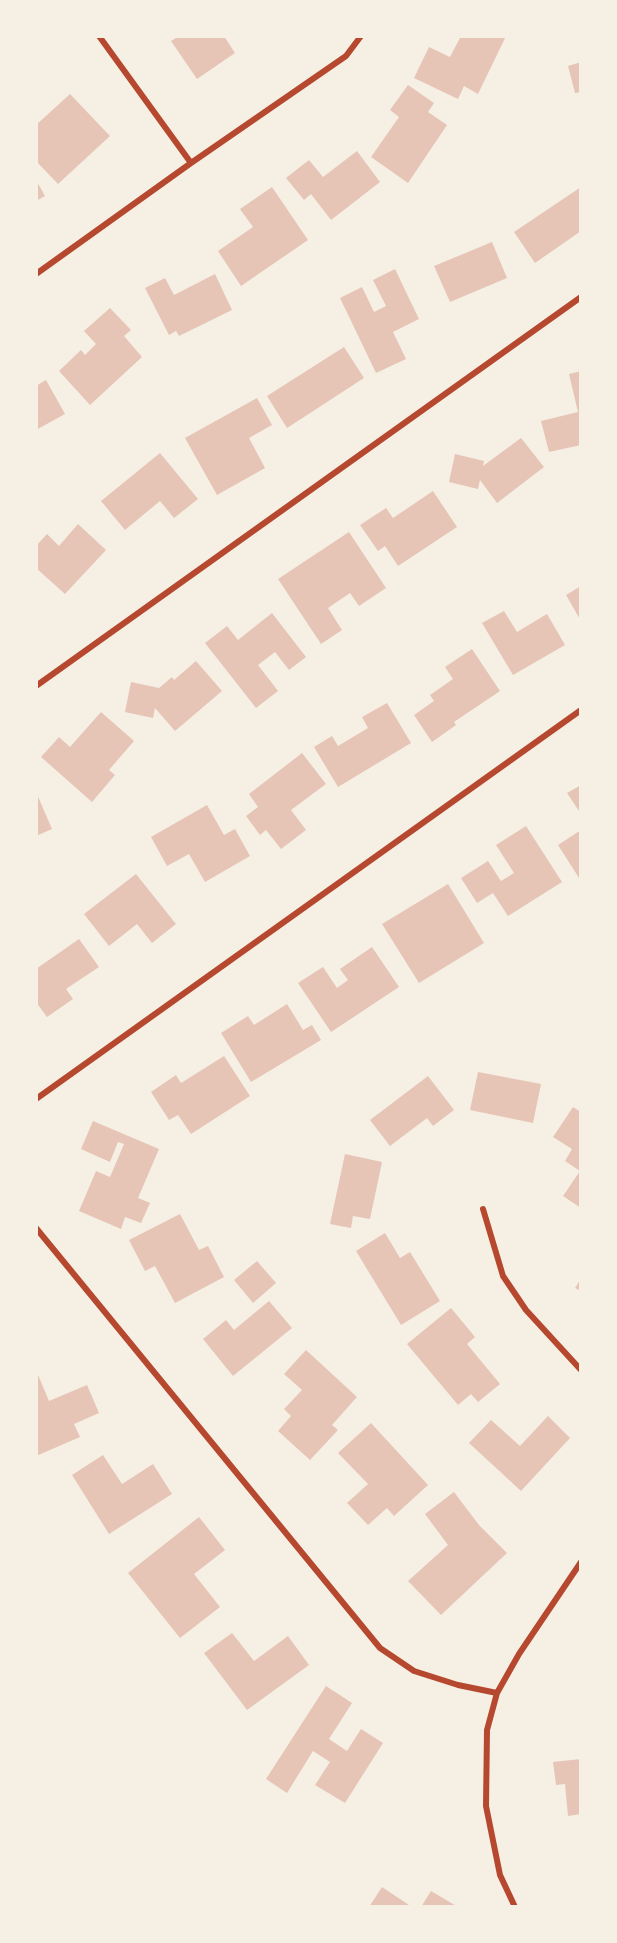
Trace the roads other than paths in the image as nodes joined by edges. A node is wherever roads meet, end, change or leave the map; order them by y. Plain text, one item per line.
1 (99, 36) edge
2 (361, 36) edge
3 (190, 163) junction
4 (36, 274) edge
5 (581, 297) edge
6 (36, 686) edge
7 (581, 710) edge
8 (36, 1100) edge
9 (483, 1209) dead end
10 (36, 1227) edge
11 (581, 1370) edge
12 (581, 1562) edge
13 (497, 1693) junction
14 (515, 1907) edge

1 - 3 street
2 - 3 street
3 - 4 street
5 - 6 street
7 - 8 street
9 - 11 street
10 - 13 street
12 - 13 street
13 - 14 street

